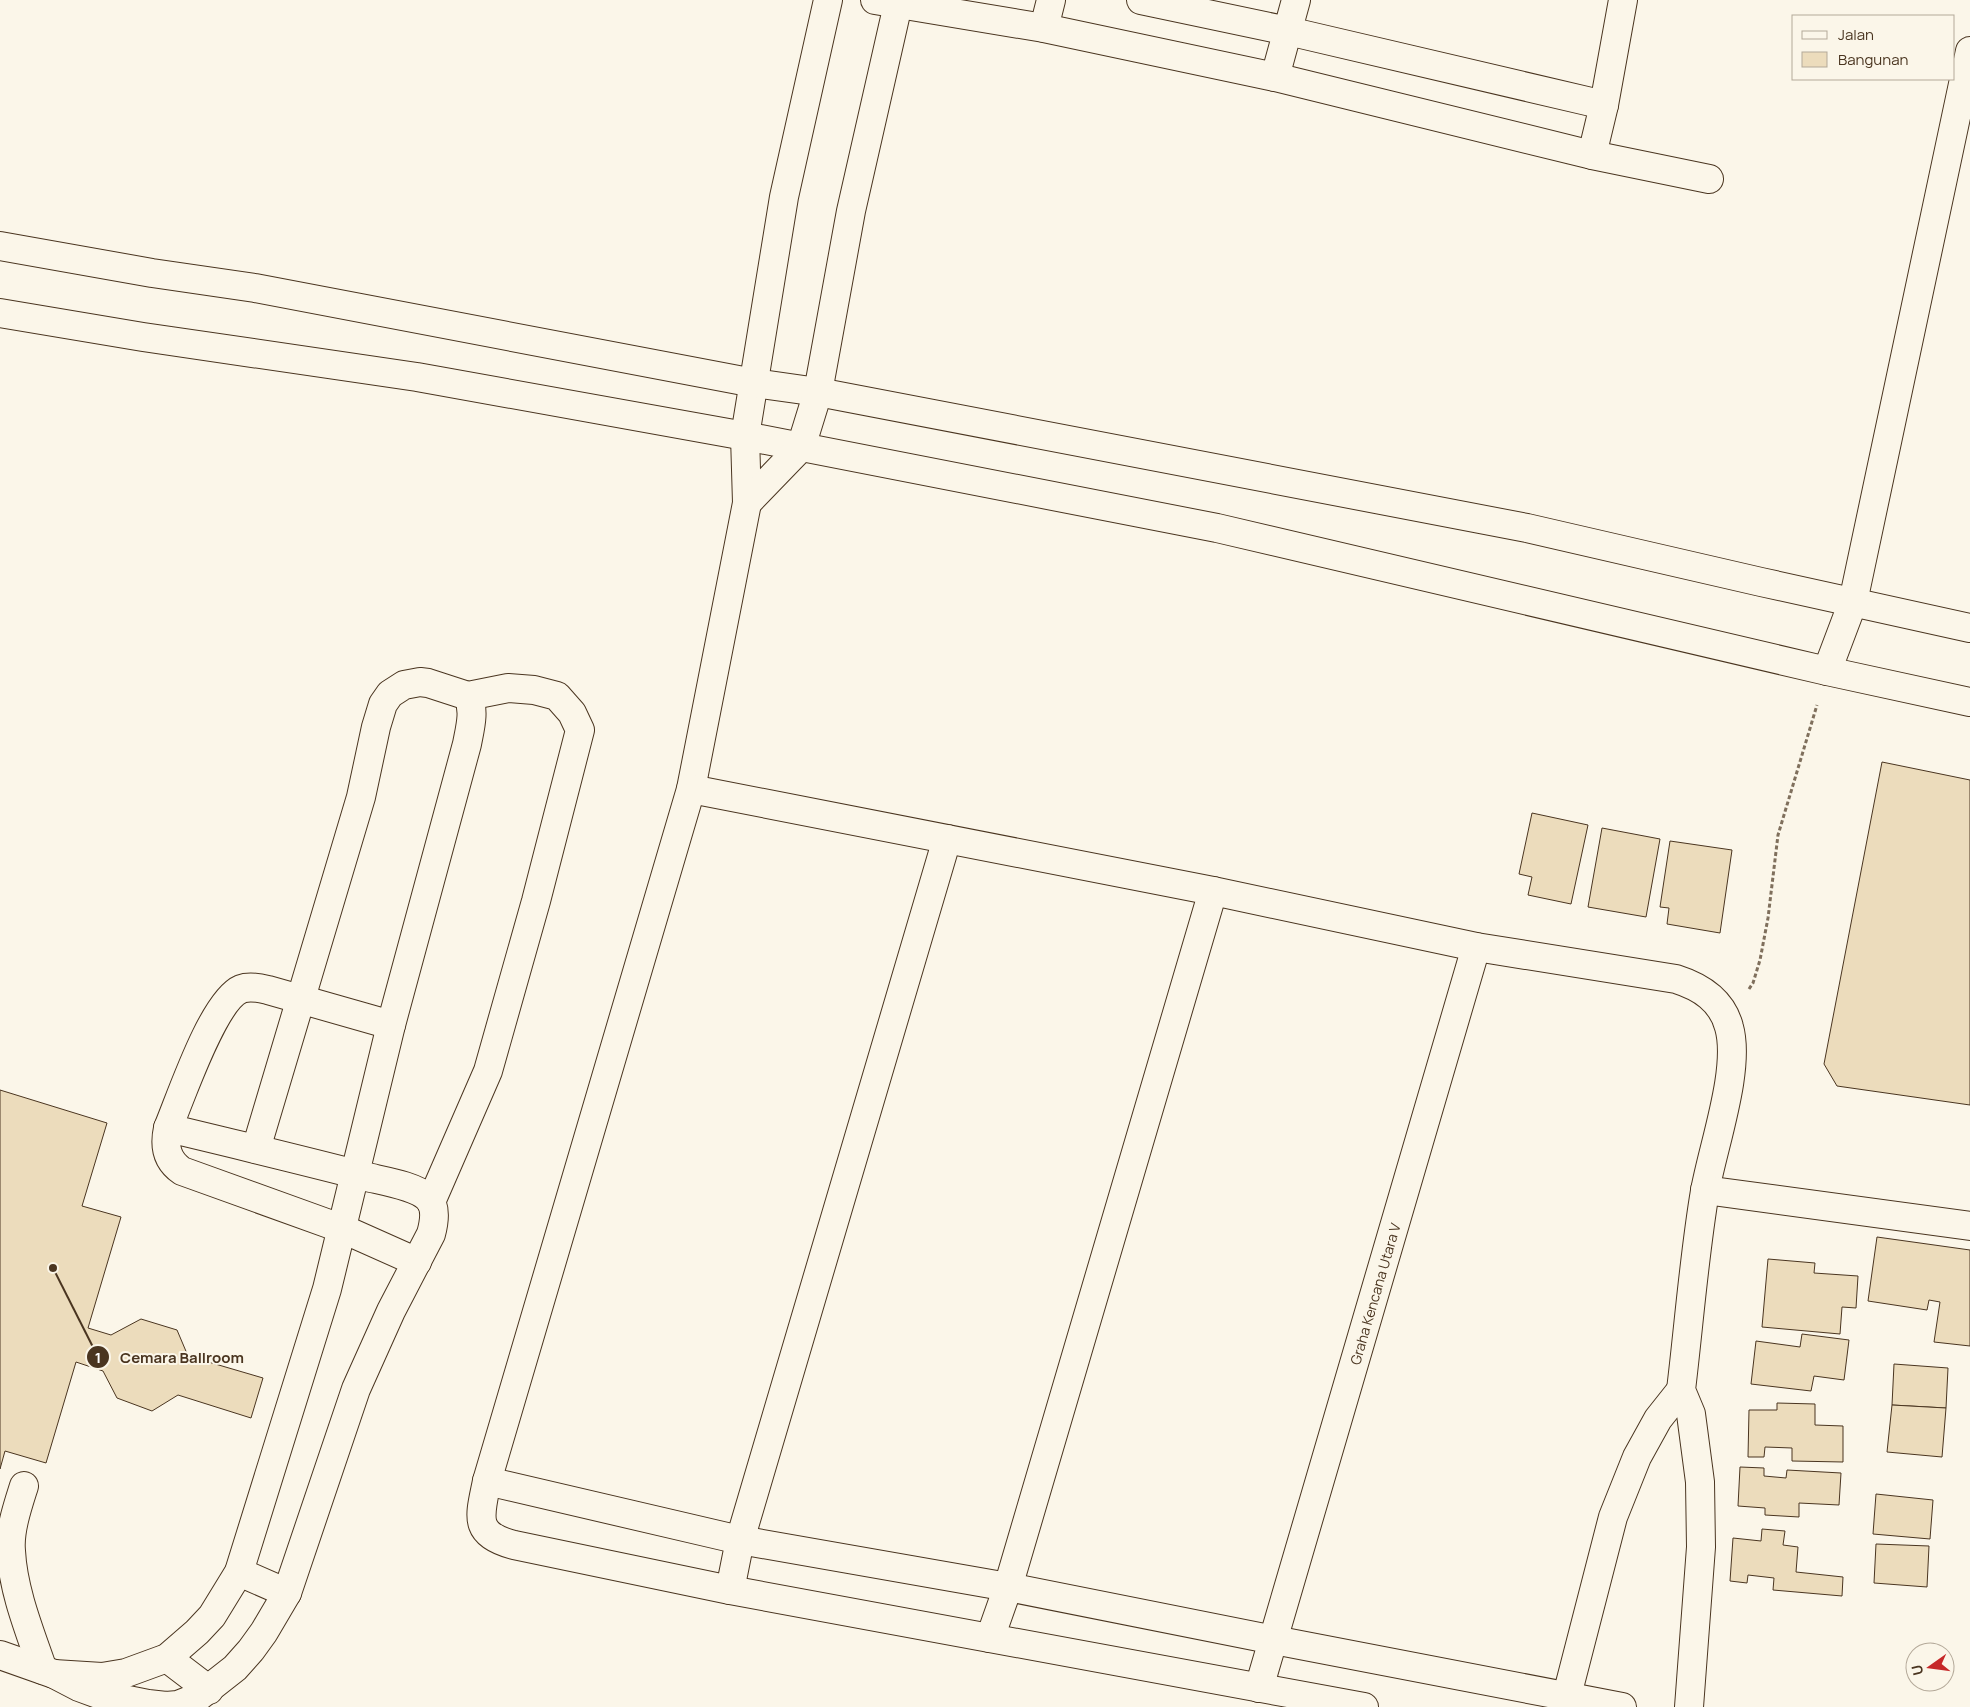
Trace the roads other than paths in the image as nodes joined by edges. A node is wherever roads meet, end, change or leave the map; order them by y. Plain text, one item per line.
1 (828, 0) edge
2 (1051, 0) edge
3 (1141, 0) edge
4 (1296, 0) edge
5 (1623, 0) edge
6 (891, 2) edge
7 (1044, 28) junction
8 (1288, 31) junction
9 (1970, 52) edge
10 (1276, 76) junction
11 (1604, 105) junction
12 (1592, 155) junction
13 (1709, 179) dead end
14 (0, 246) edge
15 (0, 314) edge
16 (754, 383) junction
17 (818, 392) junction
18 (745, 436) junction
19 (801, 447) junction
20 (747, 503) junction
21 (1853, 602) junction
22 (1970, 628) edge
23 (1827, 672) junction
24 (468, 696) junction
25 (1970, 702) edge
26 (691, 789) junction
27 (947, 839) junction
28 (1213, 891) junction
29 (1476, 947) junction
30 (301, 1000) junction
31 (391, 1025) junction
32 (168, 1128) junction
33 (256, 1150) junction
34 (355, 1174) junction
35 (1705, 1190) junction
36 (431, 1202) junction
37 (1970, 1226) edge
38 (343, 1229) junction
39 (417, 1262) junction
40 (1681, 1390) junction
41 (487, 1481) junction
42 (24, 1486) dead end
43 (740, 1540) junction
44 (239, 1572) junction
45 (1008, 1587) junction
46 (730, 1590) junction
47 (287, 1593) junction
48 (990, 1638) junction
49 (1274, 1640) junction
50 (0, 1655) edge
51 (167, 1658) junction
52 (48, 1672) junction
53 (1260, 1688) junction
54 (209, 1690) junction
55 (98, 1693) edge
56 (1565, 1701) edge
57 (1364, 1707) edge
58 (1622, 1707) edge
59 (1689, 1707) edge

1 - 16 street
2 - 7 street
3 - 8 street
4 - 8 street
5 - 11 street
6 - 7 street
6 - 17 street
7 - 10 street
8 - 10 street
8 - 11 street
9 - 21 street
10 - 12 street
11 - 12 street
12 - 13 street
14 - 16 street
15 - 18 street
16 - 17 street
16 - 18 street
17 - 19 street
17 - 21 street
18 - 19 street
18 - 20 street
19 - 20 street
19 - 23 street
20 - 26 street
21 - 22 street
21 - 23 street
23 - 25 street
24 - 30 street
24 - 31 street
24 - 36 street
26 - 27 street
26 - 41 street
27 - 28 street
27 - 43 street
28 - 29 street
28 - 45 street
29 - 35 street
29 - 49 street, Graha Kencana Utara V
30 - 31 street
30 - 32 street
30 - 33 street
31 - 34 street
32 - 33 street
32 - 38 street
33 - 34 street
34 - 36 street
34 - 38 street
35 - 37 street
35 - 40 street
36 - 39 street
38 - 39 street
38 - 44 street
39 - 47 street
40 - 56 street
40 - 59 street
41 - 43 street
41 - 46 street
42 - 52 street
43 - 45 street
43 - 46 street
44 - 47 street
44 - 51 street
45 - 48 street
45 - 49 street
46 - 48 street
47 - 54 street
48 - 53 street
49 - 53 street, Graha Kencana Utara V
49 - 56 street
50 - 52 street
51 - 54 street
51 - 55 street
52 - 55 street
53 - 57 street
54 - 55 street
56 - 58 street

